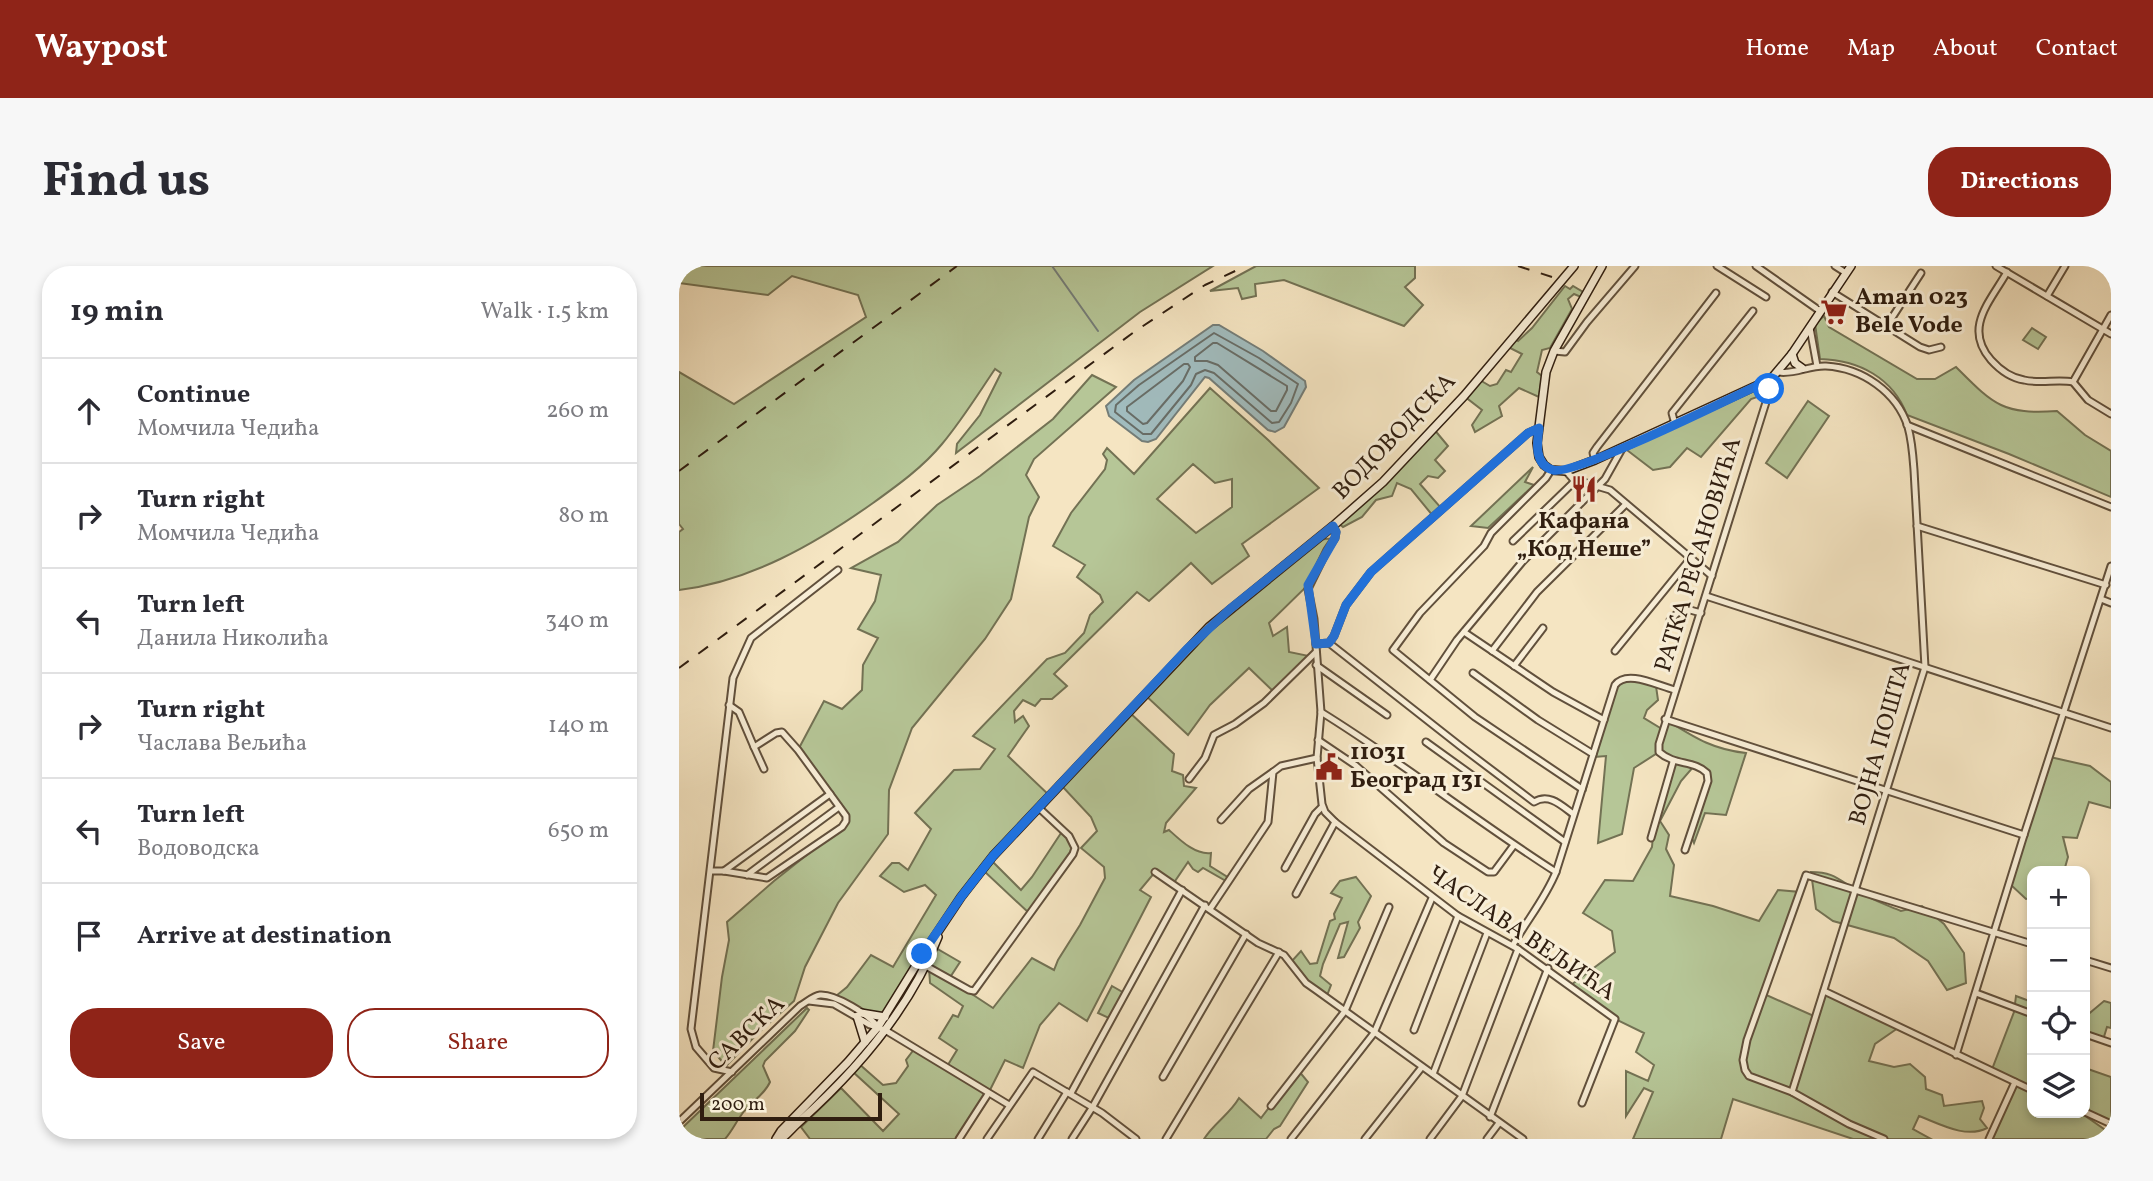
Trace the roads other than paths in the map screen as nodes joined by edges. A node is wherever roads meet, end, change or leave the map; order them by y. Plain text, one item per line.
1 (1574, 266) edge
2 (1602, 266) edge
3 (1635, 266) edge
4 (1717, 266) edge
5 (1756, 266) edge
6 (1835, 266) edge
7 (1996, 266) edge
8 (2065, 266) edge
9 (1848, 270) edge
10 (2007, 272) junction
11 (1921, 273) dead end
12 (1832, 292) junction
13 (1716, 293) dead end
14 (2047, 296) junction
15 (1766, 297) dead end
16 (1753, 311) dead end
17 (1820, 311) junction
18 (2111, 315) edge
19 (1810, 327) junction
20 (1886, 327) junction
21 (2103, 330) junction
22 (2111, 334) edge
23 (1941, 347) dead end
24 (1553, 351) junction
25 (1792, 354) junction
26 (1817, 366) junction
27 (1802, 369) junction
28 (1778, 372) junction
29 (1767, 381) junction
30 (2073, 382) junction
31 (2111, 415) edge
32 (1675, 424) junction
33 (1907, 425) junction
34 (1539, 428) junction
35 (1623, 447) junction
36 (1595, 460) junction
37 (1551, 470) junction
38 (1566, 471) junction
39 (1576, 480) junction
40 (1598, 486) junction
41 (1626, 504) junction
42 (2111, 507) edge
43 (1333, 526) junction
44 (1917, 526) junction
45 (1513, 541) dead end
46 (1690, 559) junction
47 (2111, 566) edge
48 (838, 570) dead end
49 (1712, 576) junction
50 (2106, 585) junction
51 (1706, 596) junction
52 (2101, 599) junction
53 (2111, 604) edge
54 (1701, 612) junction
55 (1670, 620) dead end
56 (1543, 628) dead end
57 (1464, 632) junction
58 (1329, 643) junction
59 (1316, 644) junction
60 (1615, 650) dead end
61 (1492, 651) junction
62 (1316, 652) junction
63 (1316, 665) junction
64 (1514, 666) junction
65 (1925, 667) junction
66 (1473, 673) dead end
67 (1430, 680) junction
68 (1675, 690) junction
69 (729, 705) junction
70 (1321, 712) junction
71 (2064, 714) junction
72 (1387, 715) dead end
73 (1665, 719) junction
74 (1604, 720) junction
75 (2111, 729) edge
76 (1318, 740) junction
77 (1426, 742) dead end
78 (1459, 746) junction
79 (754, 747) junction
80 (1593, 754) junction
81 (1317, 758) junction
82 (1450, 759) junction
83 (1673, 762) junction
84 (764, 769) dead end
85 (1273, 772) junction
86 (1189, 779) dead end
87 (1582, 789) junction
88 (1887, 791) junction
89 (829, 794) junction
90 (1534, 802) junction
91 (839, 807) junction
92 (1322, 807) junction
93 (1039, 808) junction
94 (1573, 814) junction
95 (1529, 816) junction
96 (1221, 820) dead end
97 (1335, 822) junction
98 (2024, 835) junction
99 (1651, 838) dead end
100 (1565, 842) junction
101 (1514, 845) junction
102 (1685, 850) dead end
103 (1285, 868) dead end
104 (724, 871) junction
105 (711, 872) junction
106 (1155, 872) dead end
107 (1556, 872) junction
108 (747, 875) junction
109 (1182, 890) junction
110 (1856, 890) junction
111 (1296, 894) dead end
112 (1432, 898) junction
113 (1207, 907) junction
114 (1389, 907) dead end
115 (1458, 916) junction
116 (942, 925) junction
117 (1994, 932) junction
118 (1487, 933) junction
119 (1246, 934) junction
120 (2027, 942) edge
121 (1515, 947) junction
122 (1279, 952) junction
123 (2090, 962) edge
124 (926, 966) junction
125 (1548, 968) junction
126 (2111, 968) edge
127 (1824, 991) junction
128 (1976, 993) junction
129 (1345, 1011) junction
130 (2027, 1012) edge
131 (859, 1015) junction
132 (885, 1017) junction
133 (881, 1028) junction
134 (1414, 1030) dead end
135 (1374, 1033) junction
136 (2090, 1036) edge
137 (865, 1042) junction
138 (2111, 1043) edge
139 (1956, 1055) junction
140 (1422, 1067) junction
141 (714, 1069) junction
142 (732, 1072) junction
143 (1433, 1074) junction
144 (1163, 1077) dead end
145 (2015, 1082) junction
146 (719, 1085) junction
147 (2027, 1088) edge
148 (1069, 1092) junction
149 (1792, 1092) junction
150 (988, 1094) junction
151 (1462, 1096) junction
152 (1582, 1104) dead end
153 (1009, 1105) junction
154 (1271, 1106) dead end
155 (1092, 1108) junction
156 (2090, 1114) edge
157 (1490, 1117) junction
158 (679, 1122) edge
159 (1499, 1123) junction
160 (2111, 1124) edge
161 (1127, 1136) edge
162 (778, 1139) edge
163 (959, 1139) edge
164 (986, 1139) edge
165 (1038, 1139) edge
166 (1072, 1139) edge
167 (1136, 1139) edge
168 (1166, 1139) edge
169 (1291, 1139) edge
170 (1365, 1139) edge
171 (1430, 1139) edge
172 (1486, 1139) edge
173 (1523, 1139) edge
174 (1884, 1139) edge
175 (1989, 1139) edge

1 - 43 main road, ВОДОВОДСКА
2 - 24 main road
3 - 24 street
4 - 15 street
5 - 17 street
6 - 9 street
7 - 10 street
8 - 14 street
9 - 12 main road
10 - 14 street
10 - 30 street
11 - 20 street
12 - 17 main road
12 - 20 street
13 - 36 street
14 - 21 street
16 - 32 street
17 - 19 main road
18 - 21 street
19 - 25 main road
19 - 26 street
20 - 23 street
21 - 22 street
21 - 30 street
24 - 34 main road
25 - 27 main road
25 - 28 main road
26 - 27 street, ВОЈНА ПОШТА
26 - 33 street, ВОЈНА ПОШТА
27 - 28 street, ВОЈНА ПОШТА
28 - 29 main road
29 - 32 main road
29 - 49 street, РАТКА РЕСАНОВИЋА
30 - 31 street
32 - 35 main road
33 - 42 street
33 - 44 street, ВОЈНА ПОШТА
34 - 37 main road
34 - 58 street
35 - 36 main road
35 - 40 street
36 - 38 main road
37 - 38 main road
37 - 67 street
38 - 39 street
39 - 40 street
39 - 45 street
40 - 41 street
40 - 57 street
41 - 46 street
41 - 61 street
43 - 59 street
43 - 93 main road, ВОДОВОДСКА
44 - 50 street
44 - 65 street, ВОЈНА ПОШТА
46 - 49 street
46 - 60 street
47 - 50 street
48 - 69 street
49 - 51 street, РАТКА РЕСАНОВИЋА
50 - 52 street
51 - 54 street, РАТКА РЕСАНОВИЋА
51 - 65 street
52 - 53 street
52 - 71 street
54 - 55 street
54 - 68 street, РАТКА РЕСАНОВИЋА
56 - 64 street
57 - 61 street
57 - 67 street
58 - 59 street
58 - 78 street
59 - 62 street
61 - 64 street
62 - 63 street
62 - 86 street
63 - 70 street
63 - 72 street
64 - 74 street
65 - 71 street
65 - 88 street, ВОЈНА ПОШТА
66 - 80 street
67 - 87 street
68 - 73 street
68 - 74 street, РАТКА РЕСАНОВИЋА
69 - 79 street
69 - 105 street
70 - 76 street
70 - 101 street
71 - 75 street
71 - 98 street
73 - 83 street
73 - 88 street
74 - 80 street, РАТКА РЕСАНОВИЋА
76 - 81 street
76 - 101 street
77 - 82 street
78 - 82 street
78 - 90 street
79 - 84 street
79 - 89 street
80 - 87 street, РАТКА РЕСАНОВИЋА
81 - 85 street
81 - 92 street
82 - 95 street
83 - 99 street
83 - 102 street
85 - 96 street
85 - 113 street
87 - 94 street, РАТКА РЕСАНОВИЋА
88 - 98 street
88 - 110 street, ВОЈНА ПОШТА
89 - 91 street
89 - 104 street
90 - 94 street
90 - 95 street
91 - 108 street
91 - 108 street
92 - 97 street, ЧАСЛАВА ВЕЉИЋА
92 - 103 street
93 - 116 main road, ВОДОВОДСКА
93 - 124 street
94 - 100 street, РАТКА РЕСАНОВИЋА
95 - 100 street
97 - 111 street
97 - 112 street, ЧАСЛАВА ВЕЉИЋА
98 - 117 street
100 - 107 street, РАТКА РЕСАНОВИЋА
101 - 107 street
104 - 105 street
104 - 108 street
105 - 141 street
106 - 109 street
107 - 121 street, РАТКА РЕСАНОВИЋА
109 - 113 street
109 - 148 street
110 - 117 street
110 - 127 street, ВОЈНА ПОШТА
110 - 149 street
112 - 115 street, ЧАСЛАВА ВЕЉИЋА
112 - 135 street
113 - 119 street
113 - 155 street
114 - 129 street
115 - 118 street, ЧАСЛАВА ВЕЉИЋА
115 - 134 street
116 - 124 main road, ВОДОВОДСКА
116 - 132 main road, ВОДОВОДСКА
117 - 120 street
117 - 128 street
118 - 121 street, ЧАСЛАВА ВЕЉИЋА
118 - 143 street
119 - 122 street
119 - 144 street
121 - 125 street, ЧАСЛАВА ВЕЉИЋА
121 - 151 street, РАТКА РЕСАНОВИЋА
122 - 129 street
122 - 168 street
123 - 126 street
124 - 133 main road, ВОДОВОДСКА
125 - 152 street, ЧАСЛАВА ВЕЉИЋА
125 - 157 street
127 - 139 street
127 - 149 street, ВОЈНА ПОШТА
128 - 130 street
128 - 139 street
129 - 135 street
129 - 154 street
131 - 132 main road
131 - 133 street, САВСКА
131 - 137 main road
131 - 142 street, САВСКА
132 - 133 main road, ВОДОВОДСКА
133 - 137 main road, ВОДОВОДСКА
133 - 150 street, САВСКА
133 - 162 main road, ВОДОВОДСКА
135 - 140 street
135 - 169 street
136 - 138 street
137 - 162 main road, ВОДОВОДСКА
139 - 145 street
140 - 143 street
140 - 170 street
141 - 142 street
141 - 146 street
142 - 146 street, САВСКА
143 - 151 street
145 - 147 street
145 - 175 street
146 - 158 street, САВСКА
148 - 153 street
148 - 155 street
148 - 165 street
149 - 174 street
150 - 153 street, САВСКА
150 - 163 street
151 - 157 street
151 - 171 street, РАТКА РЕСАНОВИЋА
153 - 164 street
155 - 161 street
155 - 166 street
156 - 160 street
157 - 159 street
159 - 172 street
159 - 173 street
161 - 167 street

